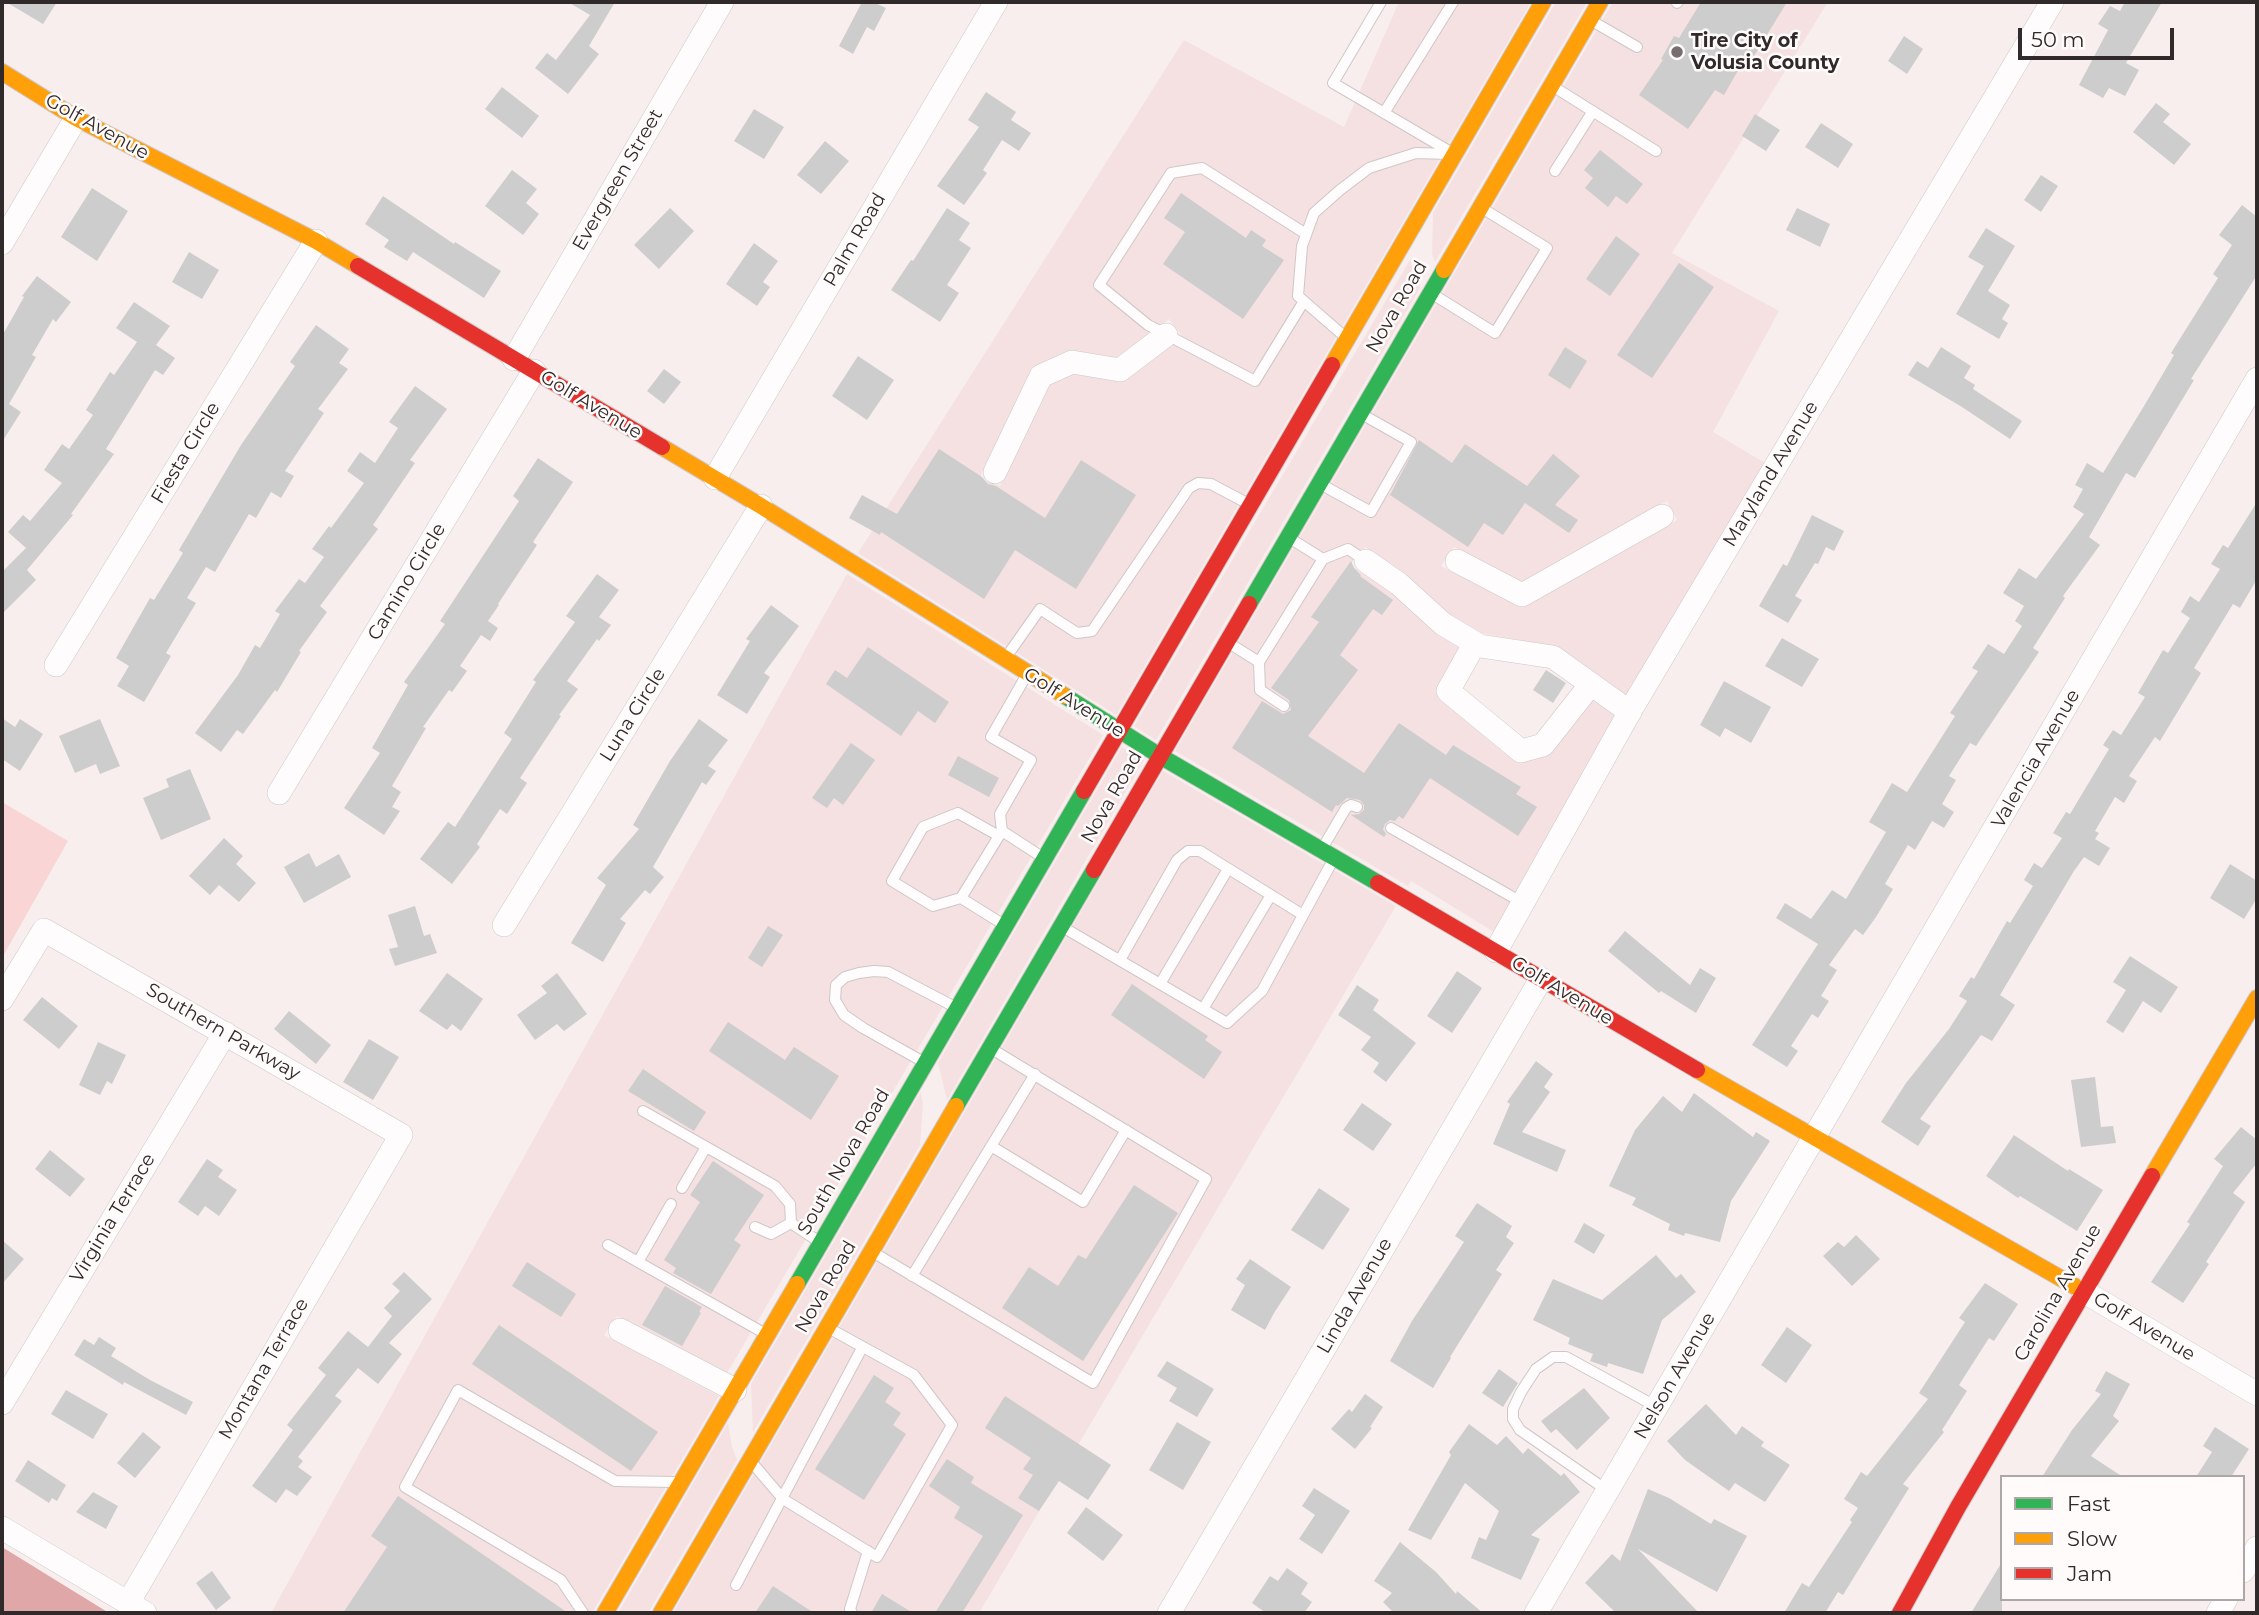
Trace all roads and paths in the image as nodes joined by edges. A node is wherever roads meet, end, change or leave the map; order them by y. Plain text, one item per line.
1 (722, 2) edge
2 (996, 2) edge
3 (1381, 2) edge
4 (1453, 2) edge
5 (1544, 2) edge
6 (1600, 2) edge
7 (2052, 2) edge
8 (1590, 20) junction
9 (1637, 47) dead end
10 (2, 72) edge
11 (1552, 86) junction
12 (1593, 111) junction
13 (1384, 113) junction
14 (76, 118) junction
15 (1656, 151) dead end
16 (1455, 154) junction
17 (1555, 171) dead end
18 (1480, 207) junction
19 (1421, 212) junction
20 (1307, 234) junction
21 (1421, 238) dead end
22 (316, 241) junction
23 (2, 243) edge
24 (1429, 284) junction
25 (1304, 301) junction
26 (1166, 335) junction
27 (1347, 338) junction
28 (514, 359) junction
29 (534, 371) junction
30 (2257, 379) edge
31 (1359, 413) junction
32 (995, 472) dead end
33 (715, 478) junction
34 (1319, 483) junction
35 (1250, 505) junction
36 (761, 506) junction
37 (1662, 516) dead end
38 (1287, 537) junction
39 (1322, 559) junction
40 (1366, 561) joint
41 (1457, 561) dead end
42 (1226, 641) junction
43 (1475, 643) junction
44 (1005, 659) junction
45 (1259, 662) junction
46 (56, 665) dead end
47 (1028, 674) junction
48 (1591, 684) junction
49 (1284, 706) dead end
50 (1630, 712) junction
51 (1119, 731) junction
52 (1160, 755) junction
53 (279, 793) dead end
54 (1357, 807) dead end
55 (1391, 828) dead end
56 (1001, 834) junction
57 (1328, 853) junction
58 (1045, 858) junction
59 (1228, 869) junction
60 (1271, 895) junction
61 (961, 898) junction
62 (1523, 904) junction
63 (1303, 915) junction
64 (504, 925) dead end
65 (1006, 925) junction
66 (1061, 925) junction
67 (1496, 951) junction
68 (1120, 960) junction
69 (1541, 979) junction
70 (1160, 984) junction
71 (2257, 998) edge
72 (2, 999) edge
73 (958, 1008) junction
74 (1203, 1009) junction
75 (225, 1033) junction
76 (990, 1047) junction
77 (925, 1063) junction
78 (1035, 1074) junction
79 (932, 1081) dead end
80 (643, 1111) dead end
81 (934, 1114) dead end
82 (1126, 1130) junction
83 (401, 1135) joint
84 (1815, 1139) junction
85 (991, 1146) junction
86 (706, 1147) junction
87 (932, 1147) junction
88 (682, 1188) dead end
89 (671, 1204) dead end
90 (791, 1223) junction
91 (755, 1227) dead end
92 (821, 1243) junction
93 (608, 1245) dead end
94 (871, 1251) junction
95 (638, 1262) junction
96 (912, 1276) junction
97 (2083, 1291) junction
98 (827, 1327) junction
99 (620, 1331) dead end
100 (767, 1335) junction
101 (862, 1348) junction
102 (737, 1387) junction
103 (2257, 1394) edge
104 (2, 1403) edge
105 (1657, 1408) junction
106 (740, 1415) dead end
107 (743, 1444) dead end
108 (750, 1460) junction
109 (681, 1482) junction
110 (1608, 1491) junction
111 (783, 1499) junction
112 (2, 1528) edge
113 (2257, 1548) edge
114 (868, 1551) junction
115 (2245, 1568) edge
116 (736, 1585) dead end
117 (136, 1608) edge
118 (583, 1613) edge
119 (605, 1613) edge
120 (661, 1613) edge
121 (852, 1613) edge
122 (1169, 1613) edge
123 (1536, 1613) edge
124 (1900, 1613) edge

1 - 28 street, Evergreen Street
2 - 33 street, Palm Road
3 - 13 lane
4 - 13 lane
5 - 16 main road, Nova Road
6 - 8 main road, Nova Road
7 - 50 street, Maryland Avenue
8 - 9 lane
8 - 11 main road, Nova Road
10 - 14 main road, Golf Avenue
11 - 12 lane
11 - 18 main road, Nova Road
12 - 15 lane
12 - 17 lane
13 - 16 lane
14 - 22 main road, Golf Avenue
14 - 23 street
16 - 19 main road, Nova Road
16 - 20 lane
18 - 24 main road, Nova Road
18 - 24 lane
19 - 21 main road
19 - 27 main road, Nova Road
20 - 25 lane
20 - 26 lane
22 - 28 main road, Golf Avenue
22 - 46 street, Fiesta Circle
24 - 31 main road, Nova Road
25 - 26 lane
25 - 27 lane
26 - 32 street
27 - 35 main road, Nova Road
28 - 29 main road, Golf Avenue
29 - 33 main road, Golf Avenue
29 - 53 street, Camino Circle
30 - 84 street, Valencia Avenue
31 - 34 main road, Nova Road
31 - 34 lane
33 - 36 main road, Golf Avenue
34 - 38 main road, Nova Road
35 - 44 lane
35 - 51 main road, Nova Road
36 - 44 main road, Golf Avenue
36 - 64 street, Luna Circle
37 - 41 street
38 - 39 lane
38 - 42 main road, Nova Road
39 - 40 lane
39 - 45 lane
40 - 43 street
42 - 45 lane
42 - 52 main road, Nova Road
43 - 48 street
43 - 48 street
44 - 47 main road, Golf Avenue
45 - 49 lane
47 - 51 main road, Golf Avenue
47 - 56 lane
48 - 50 street
50 - 62 street, Maryland Avenue
51 - 52 main road, Golf Avenue
51 - 58 main road, South Nova Road
52 - 57 main road, Golf Avenue
52 - 66 main road, Nova Road
54 - 57 lane
55 - 62 lane
56 - 58 lane
56 - 61 lane
56 - 61 lane
57 - 63 lane
57 - 67 main road, Golf Avenue
58 - 65 main road, South Nova Road
59 - 60 lane
59 - 68 lane
59 - 70 lane
60 - 63 lane
60 - 74 lane
61 - 65 lane
62 - 67 street, Maryland Avenue
63 - 74 lane
65 - 73 main road, South Nova Road
66 - 68 lane
66 - 76 main road, Nova Road
67 - 69 main road, Golf Avenue
68 - 70 lane
69 - 84 main road, Golf Avenue
69 - 122 street, Linda Avenue
70 - 74 lane
71 - 97 main road, Carolina Avenue
72 - 75 street, Southern Parkway
73 - 77 main road, South Nova Road
73 - 77 lane
75 - 83 street, Southern Parkway
75 - 104 street, Virginia Terrace
76 - 78 lane
76 - 87 main road, Nova Road
77 - 79 main road
77 - 92 main road, South Nova Road
78 - 82 lane
78 - 85 lane
80 - 86 lane
81 - 87 main road
82 - 85 lane
82 - 96 lane
83 - 117 street, Montana Terrace
84 - 97 main road, Golf Avenue
84 - 105 street, Nelson Avenue
85 - 96 lane
86 - 88 lane
86 - 90 lane
87 - 94 main road, Nova Road
89 - 95 lane
90 - 91 lane
90 - 92 lane
92 - 100 main road, South Nova Road
93 - 95 lane
94 - 96 lane
94 - 98 main road, Nova Road
95 - 100 lane
97 - 103 street, Golf Avenue
97 - 124 main road, Carolina Avenue
98 - 101 lane
98 - 108 main road, Nova Road
99 - 102 street
100 - 102 main road, South Nova Road
101 - 111 lane
101 - 114 lane
102 - 106 main road
102 - 109 main road, South Nova Road
105 - 110 street, Nelson Avenue
105 - 110 lane
107 - 108 main road
108 - 111 lane
108 - 120 main road, Nova Road
109 - 118 lane
109 - 119 main road, South Nova Road
110 - 123 street, Nelson Avenue
111 - 114 lane
111 - 116 lane
112 - 117 street
113 - 115 street
114 - 121 lane

